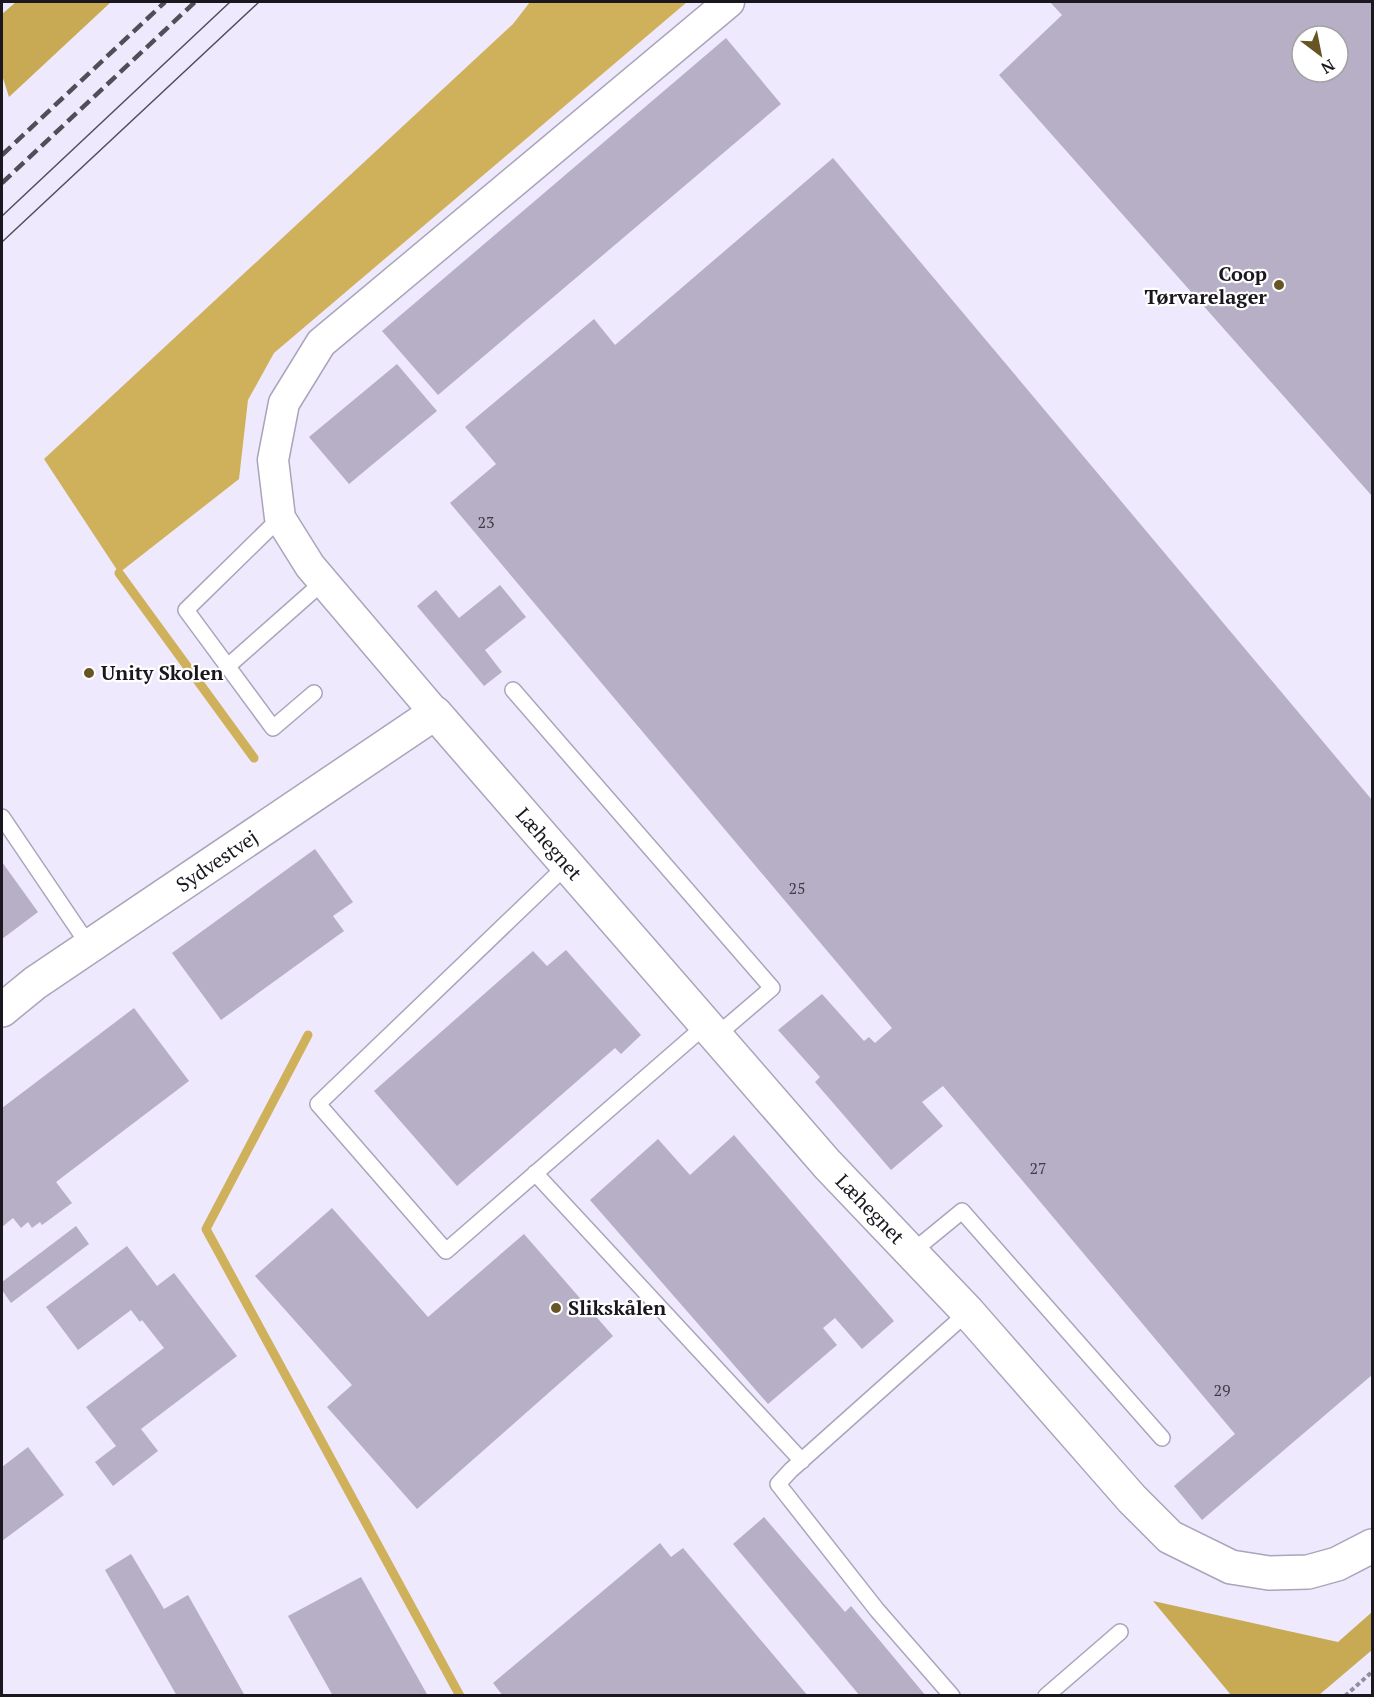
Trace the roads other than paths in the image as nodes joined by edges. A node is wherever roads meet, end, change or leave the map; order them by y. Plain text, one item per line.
1 (729, 2) edge
2 (280, 518) junction
3 (323, 582) junction
4 (228, 666) junction
5 (513, 690) dead end
6 (314, 693) dead end
7 (435, 713) junction
8 (2, 817) edge
9 (567, 865) junction
10 (90, 947) junction
11 (2, 1010) edge
12 (711, 1030) junction
13 (535, 1173) junction
14 (912, 1252) junction
15 (968, 1312) junction
16 (1162, 1438) dead end
17 (802, 1461) junction
18 (1372, 1546) edge
19 (1120, 1632) dead end
20 (952, 1695) edge
21 (1046, 1695) edge

1 - 2 street
2 - 3 street
2 - 4 lane
3 - 4 lane
3 - 7 street
4 - 6 lane
5 - 12 lane
7 - 9 street, Læhegnet
7 - 10 street, Sydvestvej
8 - 10 lane
9 - 12 street, Læhegnet
9 - 13 lane
10 - 11 street, Sydvestvej
12 - 13 lane
12 - 14 street, Læhegnet
13 - 17 lane
14 - 15 street, Læhegnet
14 - 16 lane
15 - 17 lane
15 - 18 street, Læhegnet
17 - 20 lane
19 - 21 lane

